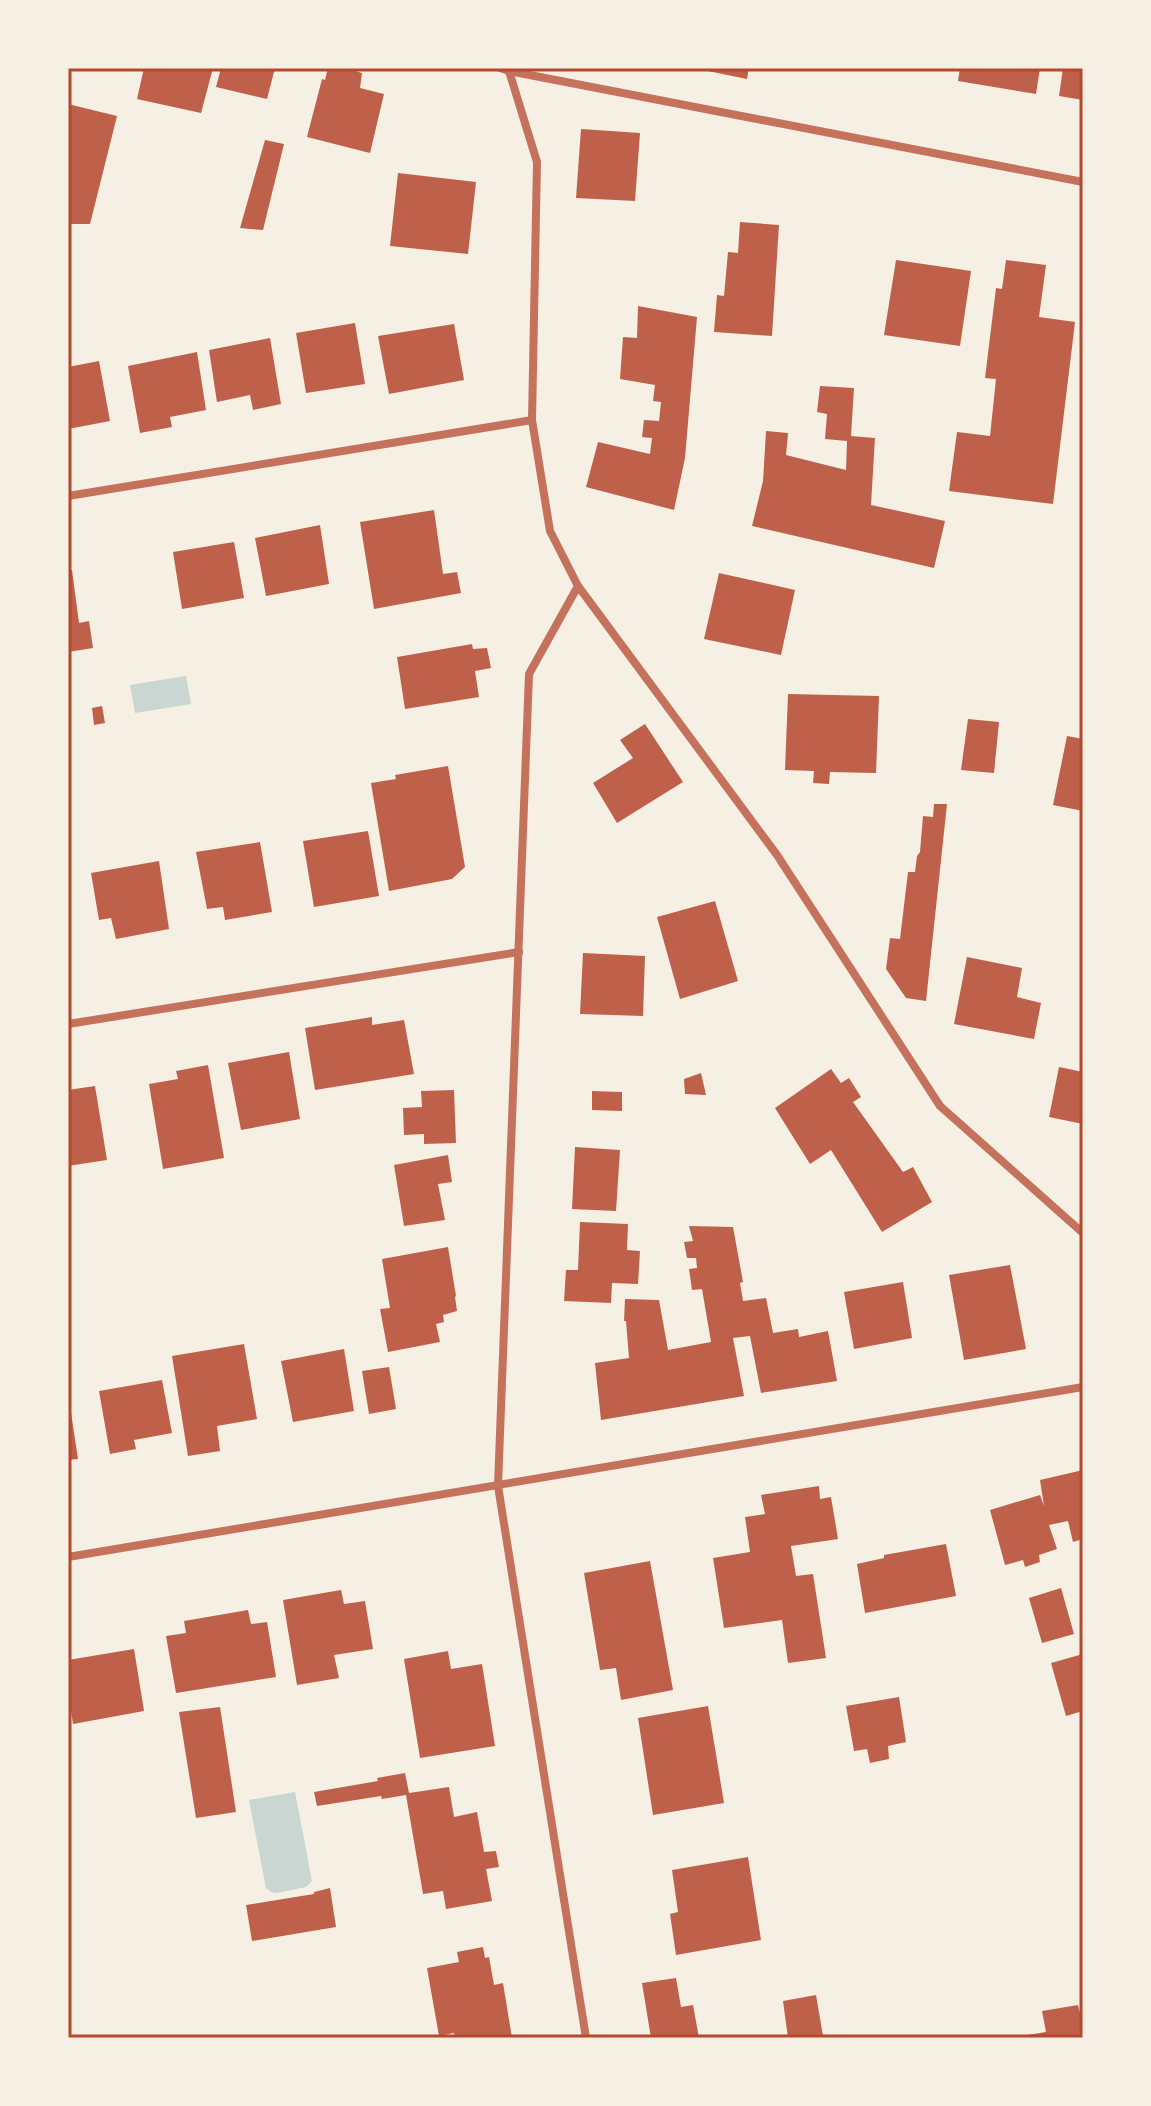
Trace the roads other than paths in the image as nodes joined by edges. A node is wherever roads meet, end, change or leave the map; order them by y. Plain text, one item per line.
1 (506, 69) edge
2 (1083, 182) edge
3 (532, 420) junction
4 (68, 496) edge
5 (578, 586) junction
6 (519, 952) junction
7 (68, 1024) edge
8 (1083, 1233) edge
9 (1083, 1387) edge
10 (498, 1486) junction
11 (68, 1557) edge
12 (586, 2038) edge

1 - 2 street
1 - 3 street
3 - 4 street
3 - 5 street
5 - 6 street
5 - 8 street
6 - 7 street
6 - 10 street
9 - 10 street
10 - 11 street
10 - 12 street

